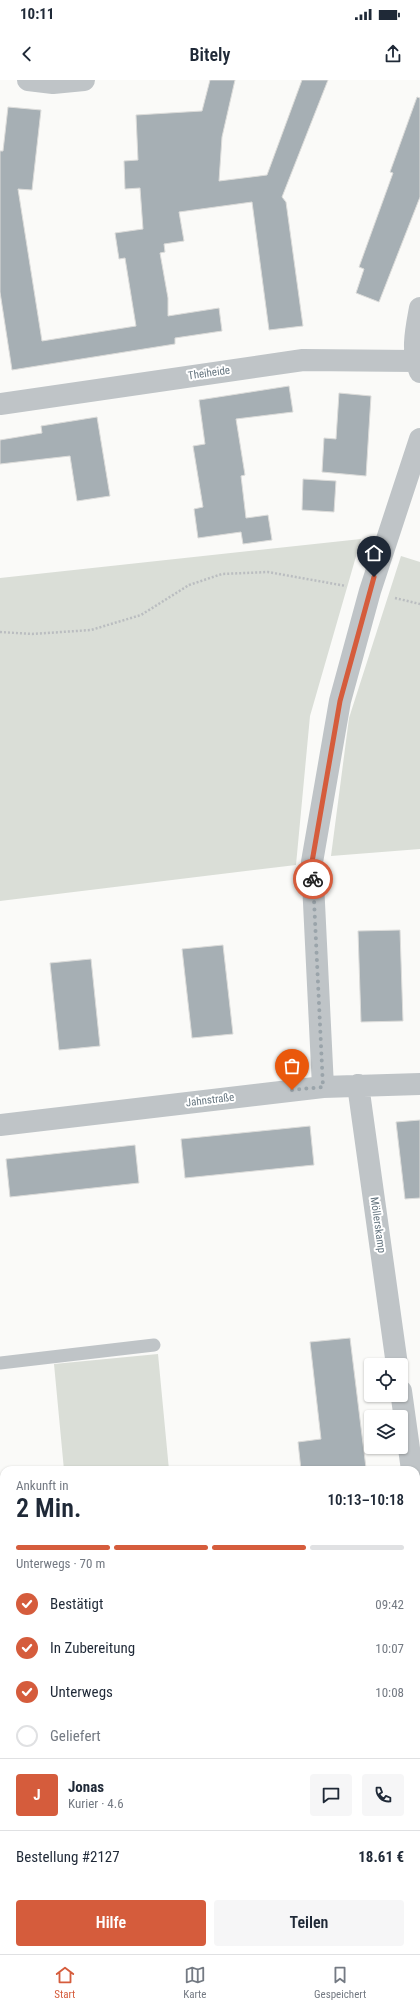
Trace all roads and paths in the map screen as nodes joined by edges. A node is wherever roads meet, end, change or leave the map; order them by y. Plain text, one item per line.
1 (28, 80) edge
2 (84, 80) edge
3 (420, 308) edge
4 (418, 366) edge
5 (0, 404) edge
6 (420, 439) edge
7 (370, 591) junction
8 (420, 604) edge
9 (0, 632) edge
10 (420, 1084) edge
11 (358, 1085) junction
12 (323, 1087) junction
13 (0, 1125) edge
14 (154, 1345) dead end
15 (396, 1358) edge
16 (0, 1363) edge
17 (403, 1402) edge
18 (411, 1466) edge
19 (420, 1529) edge
20 (420, 1534) edge

1 - 2 street
3 - 4 street
4 - 5 street, Theiheide
6 - 7 street
7 - 8 path
7 - 9 path
7 - 12 street
10 - 11 street, Jahnstraße
11 - 12 street, Jahnstraße
11 - 15 street, Möllerskamp
12 - 13 street, Jahnstraße
14 - 16 lane
17 - 18 street
19 - 20 street

